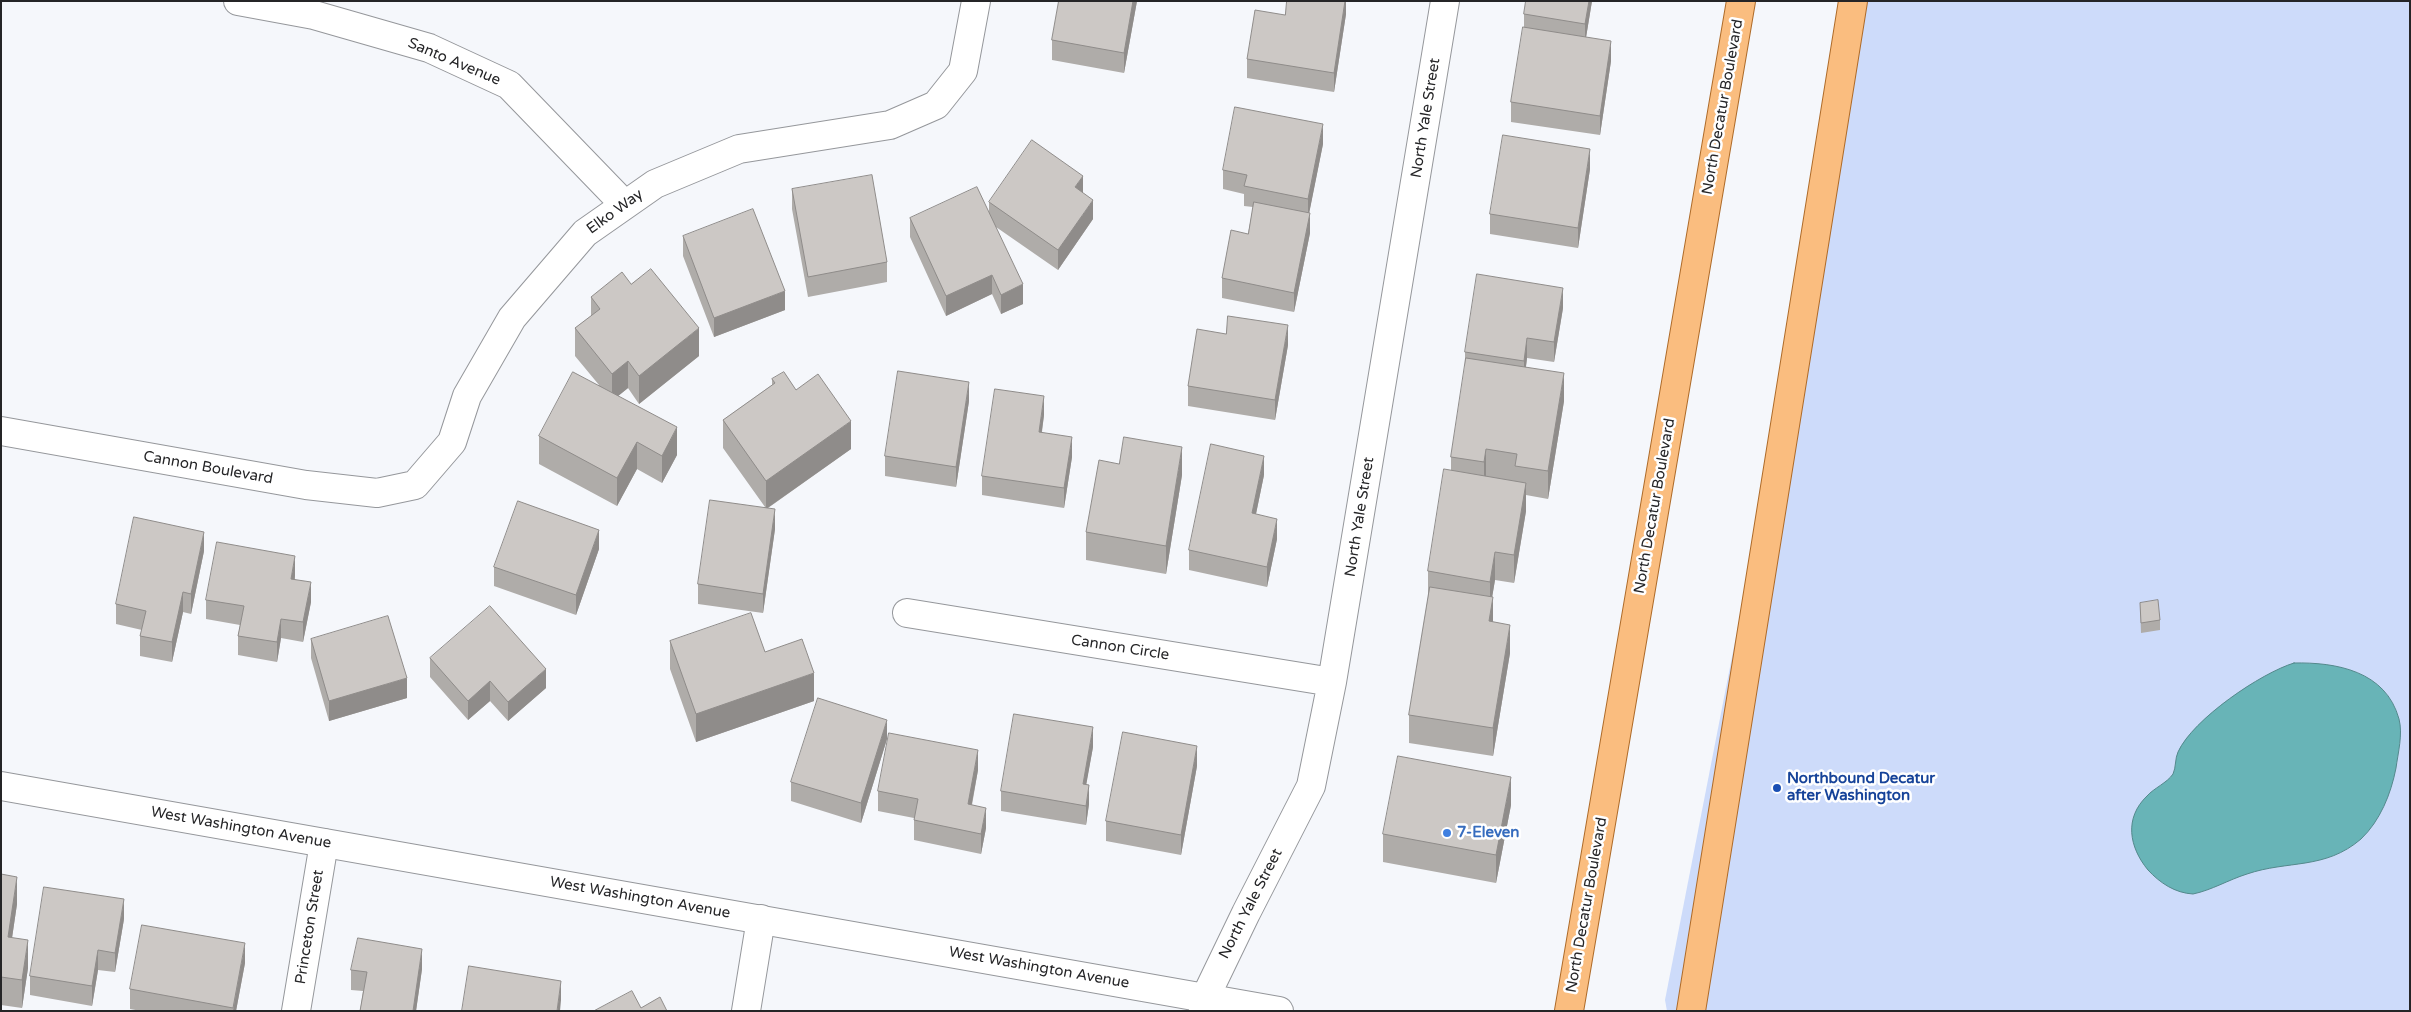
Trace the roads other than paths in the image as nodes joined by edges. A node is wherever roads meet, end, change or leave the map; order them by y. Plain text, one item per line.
1 (238, 1) edge
2 (976, 1) edge
3 (1445, 1) edge
4 (1741, 1) edge
5 (1853, 1) edge
6 (625, 205) junction
7 (1, 431) edge
8 (415, 485) joint
9 (907, 613) dead end
10 (1332, 682) junction
11 (1, 786) edge
12 (324, 843) junction
13 (761, 919) junction
14 (1204, 1004) edge
15 (296, 1011) edge
16 (746, 1011) edge
17 (1279, 1011) edge
18 (1569, 1011) edge
19 (1691, 1011) edge

1 - 6 street, Santo Avenue
2 - 6 street, Elko Way
3 - 10 street, North Yale Street
4 - 18 main road, North Decatur Boulevard
5 - 19 main road
6 - 8 street, Elko Way
7 - 8 street, Cannon Boulevard
9 - 10 street, Cannon Circle
10 - 14 street, North Yale Street
11 - 12 street, West Washington Avenue
12 - 13 street, West Washington Avenue
12 - 15 street, Princeton Street
13 - 14 street, West Washington Avenue
13 - 16 street
14 - 17 street, West Washington Avenue

